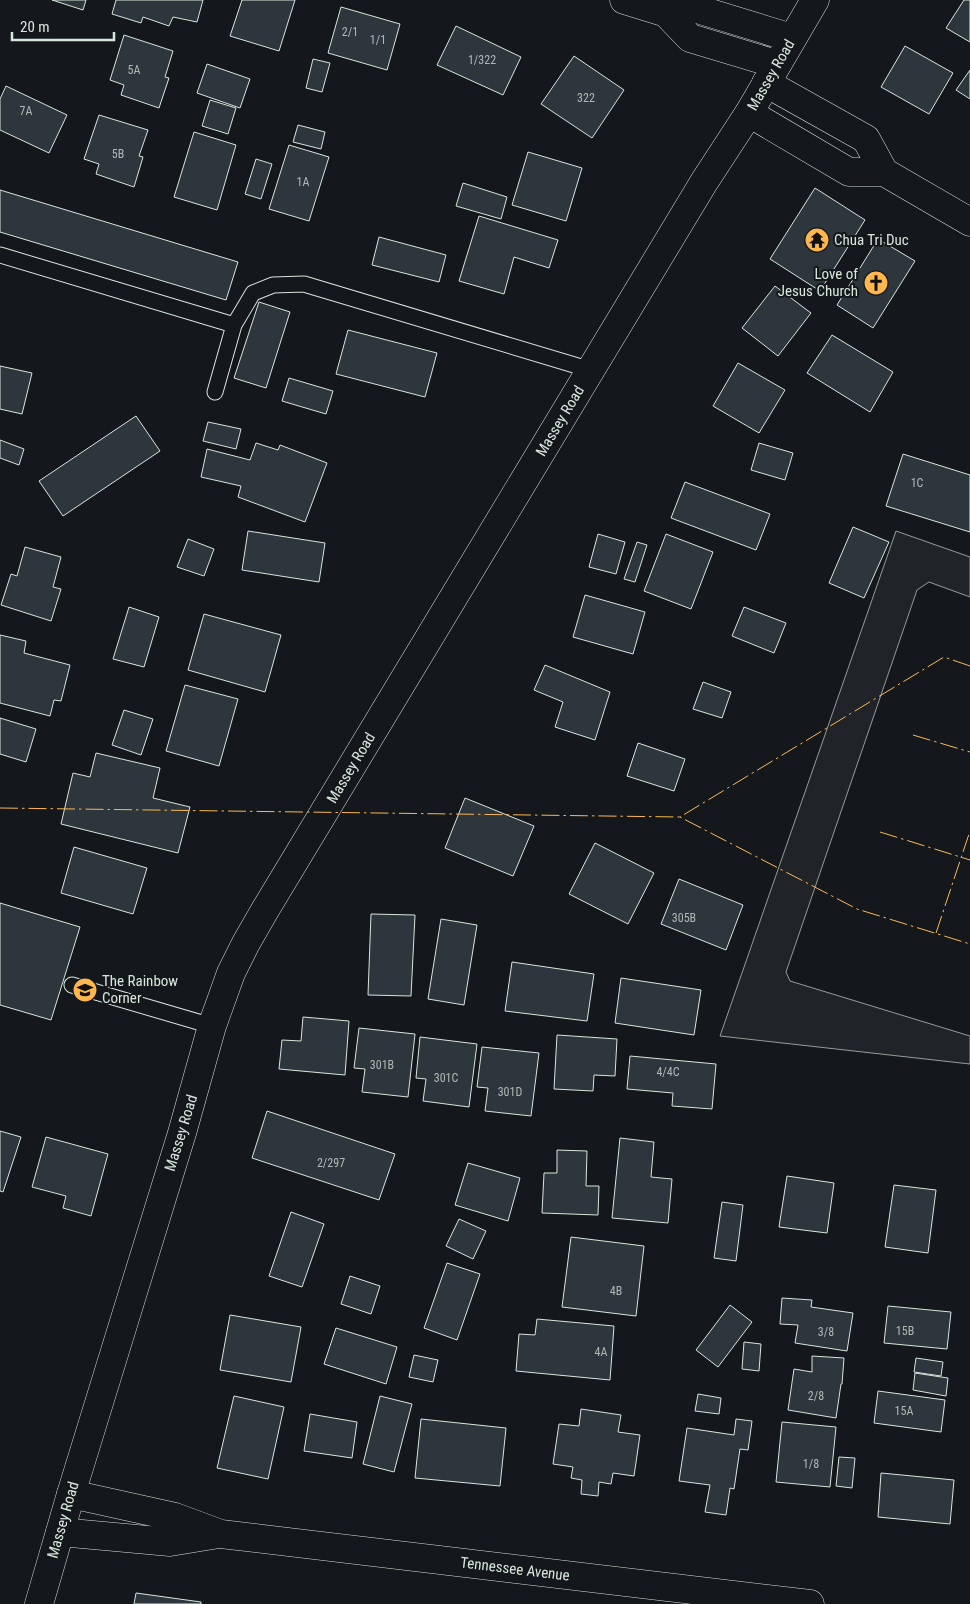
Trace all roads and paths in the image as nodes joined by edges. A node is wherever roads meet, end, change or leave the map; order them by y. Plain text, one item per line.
1 (624, 0) edge
2 (815, 0) edge
3 (666, 13) junction
4 (792, 38) junction
5 (771, 74) junction
6 (749, 113) junction
7 (884, 172) junction
8 (970, 222) edge
9 (0, 255) edge
10 (234, 325) junction
11 (591, 370) junction
12 (215, 392) dead end
13 (72, 985) dead end
14 (212, 1026) junction
15 (71, 1494) junction
16 (60, 1532) junction
17 (221, 1534) junction
18 (39, 1604) edge
19 (810, 1604) edge

1 - 3 main road
2 - 4 main road, Massey Road
3 - 4 main road
3 - 5 main road
4 - 5 main road, Massey Road
5 - 6 main road, Massey Road
5 - 7 main road
6 - 7 main road
6 - 11 main road, Massey Road
7 - 8 main road
9 - 10 lane
10 - 11 lane
10 - 12 lane
11 - 14 main road, Massey Road
13 - 14 lane
14 - 15 main road, Massey Road
15 - 16 main road, Massey Road
15 - 17 main road, Tennessee Avenue
16 - 17 main road, Tennessee Avenue
16 - 18 main road, Massey Road
17 - 19 main road, Tennessee Avenue

